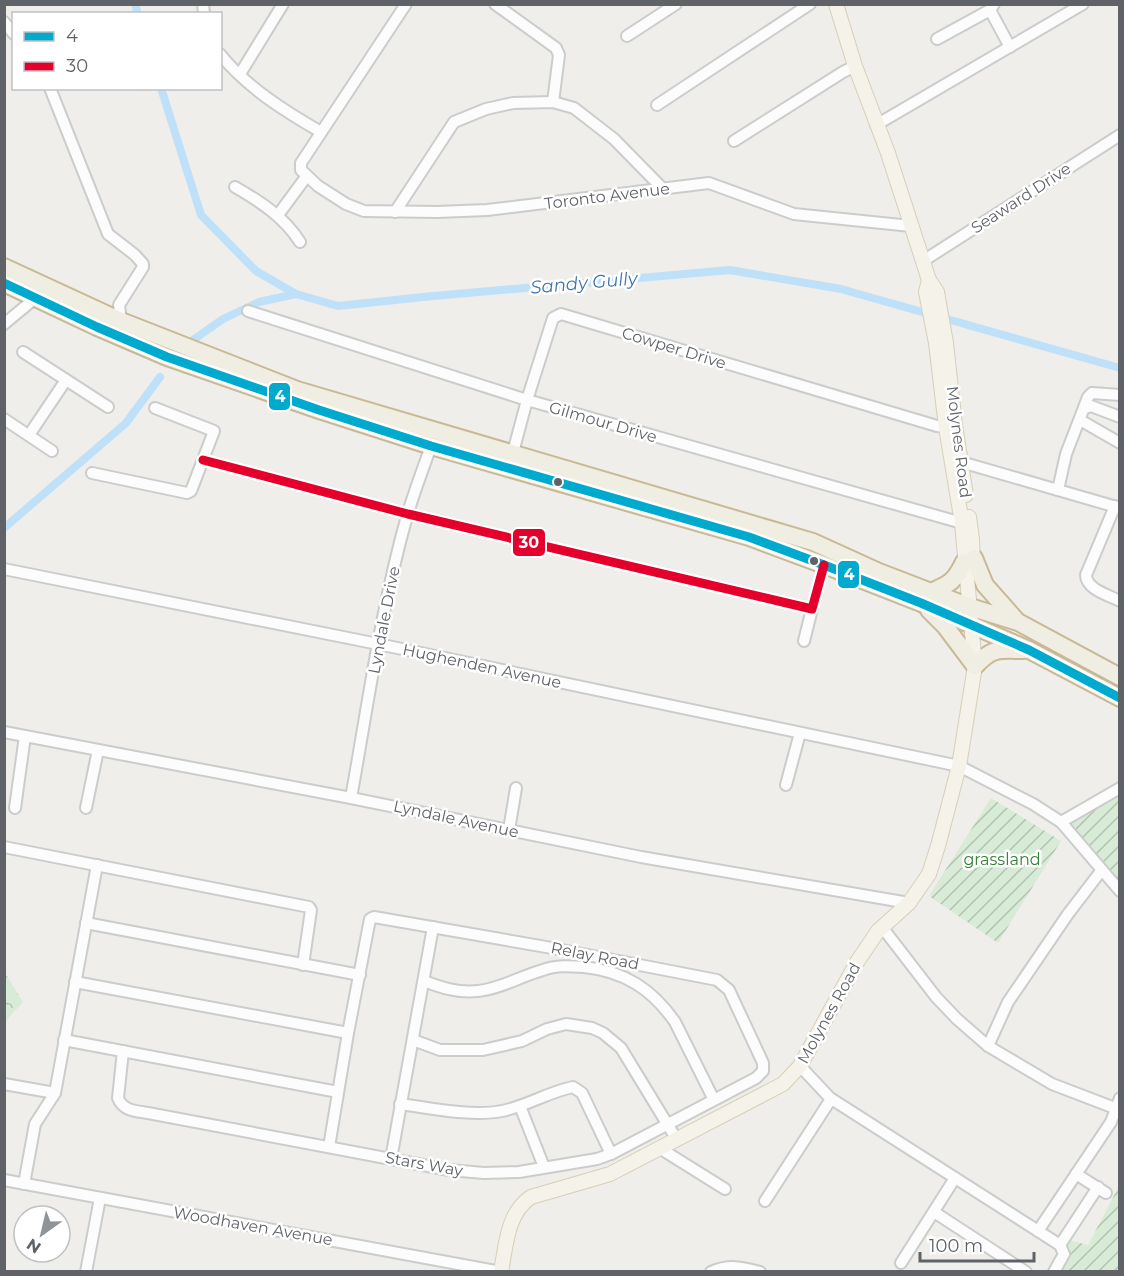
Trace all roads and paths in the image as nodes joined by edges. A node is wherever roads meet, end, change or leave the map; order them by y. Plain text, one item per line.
1 (283, 4) edge
2 (406, 4) edge
3 (495, 4) edge
4 (676, 4) edge
5 (810, 4) edge
6 (836, 4) edge
7 (1083, 4) edge
8 (992, 7) edge
9 (627, 36) dead end
10 (937, 39) dead end
11 (1010, 47) junction
12 (222, 56) edge
13 (855, 66) junction
14 (240, 74) junction
15 (52, 90) edge
16 (553, 102) junction
17 (657, 105) dead end
18 (876, 125) junction
19 (321, 132) junction
20 (1119, 135) edge
21 (734, 141) dead end
22 (306, 177) junction
23 (235, 187) dead end
24 (663, 189) junction
25 (395, 212) junction
26 (278, 215) junction
27 (911, 225) junction
28 (300, 242) dead end
29 (923, 261) junction
30 (4, 267) edge
31 (4, 283) edge
32 (42, 292) junction
33 (248, 311) dead end
34 (121, 321) junction
35 (4, 324) edge
36 (941, 343) junction
37 (23, 352) dead end
38 (66, 380) junction
39 (1119, 395) edge
40 (527, 400) junction
41 (108, 407) dead end
42 (155, 408) dead end
43 (1085, 408) junction
44 (1119, 417) edge
45 (4, 418) edge
46 (1080, 420) junction
47 (946, 427) junction
48 (29, 435) junction
49 (1119, 443) edge
50 (431, 446) junction
51 (51, 451) dead end
52 (203, 460) junction
53 (511, 461) junction
54 (962, 462) junction
55 (92, 473) dead end
56 (1058, 490) junction
57 (1117, 507) edge
58 (408, 514) junction
59 (962, 524) junction
60 (969, 560) junction
61 (824, 565) junction
62 (4, 569) edge
63 (926, 597) junction
64 (1119, 602) edge
65 (970, 606) junction
66 (812, 609) junction
67 (1018, 622) junction
68 (972, 624) junction
69 (804, 641) dead end
70 (378, 644) junction
71 (1029, 650) junction
72 (975, 666) junction
73 (1119, 677) edge
74 (1119, 698) edge
75 (4, 732) edge
76 (800, 733) junction
77 (25, 736) junction
78 (98, 750) junction
79 (959, 766) junction
80 (786, 785) dead end
81 (516, 788) dead end
82 (1119, 788) edge
83 (351, 798) junction
84 (15, 808) dead end
85 (86, 808) dead end
86 (1061, 822) junction
87 (509, 830) junction
88 (4, 847) edge
89 (97, 865) junction
90 (1101, 871) junction
91 (1119, 891) edge
92 (909, 903) junction
93 (86, 923) junction
94 (433, 927) junction
95 (882, 927) junction
96 (552, 948) junction
97 (303, 964) junction
98 (633, 964) junction
99 (552, 967) junction
100 (360, 975) junction
101 (633, 980) junction
102 (424, 981) junction
103 (75, 982) junction
104 (348, 1033) junction
105 (64, 1040) junction
106 (413, 1040) junction
107 (988, 1046) junction
108 (123, 1051) junction
109 (800, 1066) junction
110 (763, 1071) joint
111 (4, 1084) edge
112 (338, 1092) junction
113 (55, 1093) junction
114 (713, 1098) junction
115 (831, 1099) junction
116 (400, 1104) junction
117 (520, 1106) junction
118 (1117, 1108) edge
119 (668, 1124) junction
120 (677, 1140) junction
121 (329, 1147) junction
122 (661, 1149) junction
123 (611, 1154) junction
124 (391, 1159) junction
125 (544, 1167) junction
126 (1076, 1174) junction
127 (955, 1178) junction
128 (4, 1180) edge
129 (24, 1184) junction
130 (725, 1189) dead end
131 (100, 1198) junction
132 (765, 1201) dead end
133 (934, 1212) junction
134 (1038, 1231) junction
135 (1060, 1245) junction
136 (901, 1263) dead end
137 (86, 1272) edge
138 (501, 1272) edge
139 (711, 1272) edge
140 (760, 1272) edge
141 (1026, 1272) edge
142 (1054, 1272) edge

1 - 14 street
2 - 19 street
3 - 16 street
4 - 9 street
5 - 17 street
6 - 13 main road, Molynes Road
7 - 11 street
8 - 10 street
8 - 11 street
11 - 18 street
12 - 14 street
13 - 18 main road, Molynes Road
13 - 21 street
14 - 19 street
15 - 34 street
16 - 24 street
16 - 25 street
18 - 27 main road, Molynes Road
19 - 22 street
20 - 29 street, Seaward Drive
22 - 25 street, Toronto Avenue
22 - 26 street
23 - 26 street
24 - 25 street, Toronto Avenue
24 - 27 street, Toronto Avenue
26 - 28 street
27 - 29 main road, Molynes Road
29 - 36 main road, Molynes Road
30 - 32 highway
31 - 32 highway
32 - 34 highway
32 - 35 street
32 - 50 highway
33 - 40 street, Gilmour Drive
34 - 53 highway
36 - 47 main road, Molynes Road
36 - 54 main road, Molynes Road
37 - 38 street
38 - 41 street
38 - 48 street
39 - 43 street
40 - 47 street, Cowper Drive
40 - 53 street, Cowper Drive
40 - 59 street, Gilmour Drive
42 - 52 street
43 - 44 street
43 - 46 street
45 - 48 street
46 - 49 street
46 - 56 street
47 - 59 main road, Molynes Road
48 - 51 street
50 - 53 highway
50 - 58 street, Lyndale Drive
52 - 55 street
52 - 58 street
53 - 61 highway
53 - 63 highway
54 - 56 street
54 - 60 main road, Molynes Road
56 - 57 street
57 - 64 street
58 - 66 street
58 - 70 street, Lyndale Drive
59 - 60 main road, Molynes Road
60 - 63 highway
60 - 65 main road, Molynes Road
60 - 67 highway
61 - 63 highway
61 - 66 street
62 - 70 street, Hughenden Avenue
63 - 65 highway
63 - 68 highway
63 - 72 highway
65 - 67 highway
65 - 68 main road, Molynes Road
66 - 69 street
67 - 73 highway
68 - 71 highway
68 - 72 main road, Molynes Road
70 - 76 street, Hughenden Avenue
70 - 83 street, Lyndale Drive
71 - 72 highway
71 - 74 highway
72 - 79 main road, Molynes Road
75 - 77 street, Lyndale Avenue
76 - 79 street, Hughenden Avenue
76 - 80 street
77 - 78 street, Lyndale Avenue
77 - 84 street
78 - 83 street, Lyndale Avenue
78 - 85 street
79 - 86 street, Hughenden Avenue
79 - 92 main road, Molynes Road
81 - 87 street
82 - 86 street
83 - 87 street, Lyndale Avenue
86 - 90 street, Hughenden Avenue
87 - 92 street, Lyndale Avenue
88 - 89 street
89 - 93 street
89 - 97 street
90 - 91 street, Hughenden Avenue
90 - 107 street
92 - 95 main road, Molynes Road
93 - 97 street
93 - 103 street
94 - 96 street, Relay Road
94 - 100 street, Relay Road
94 - 102 street
95 - 107 street
95 - 109 main road, Molynes Road
96 - 98 street, Relay Road
96 - 99 street
97 - 100 street
98 - 101 street
98 - 110 street, Relay Road
99 - 101 street
99 - 102 street
100 - 104 street
101 - 114 street
102 - 106 street
103 - 104 street
103 - 105 street
104 - 112 street
105 - 108 street
105 - 113 street
106 - 116 street
106 - 119 street
107 - 118 street
108 - 112 street
108 - 121 street, Stars Way
109 - 115 street
109 - 120 main road, Molynes Road
110 - 114 street, Stars Way
111 - 113 street
112 - 121 street
113 - 129 street
114 - 119 street, Stars Way
115 - 127 street
115 - 132 street
116 - 117 street
116 - 124 street
117 - 123 street
117 - 125 street
118 - 126 street
119 - 120 street
119 - 123 street, Stars Way
120 - 122 main road, Molynes Road
121 - 124 street, Stars Way
122 - 130 street
122 - 138 main road, Molynes Road
123 - 125 street, Stars Way
124 - 125 street, Stars Way
126 - 134 street
126 - 135 street
127 - 133 street
127 - 134 street
128 - 129 street, Woodhaven Avenue
129 - 131 street, Woodhaven Avenue
131 - 137 street
131 - 138 street, Woodhaven Avenue
133 - 136 street
133 - 141 street
134 - 135 street
135 - 142 street
139 - 140 street

